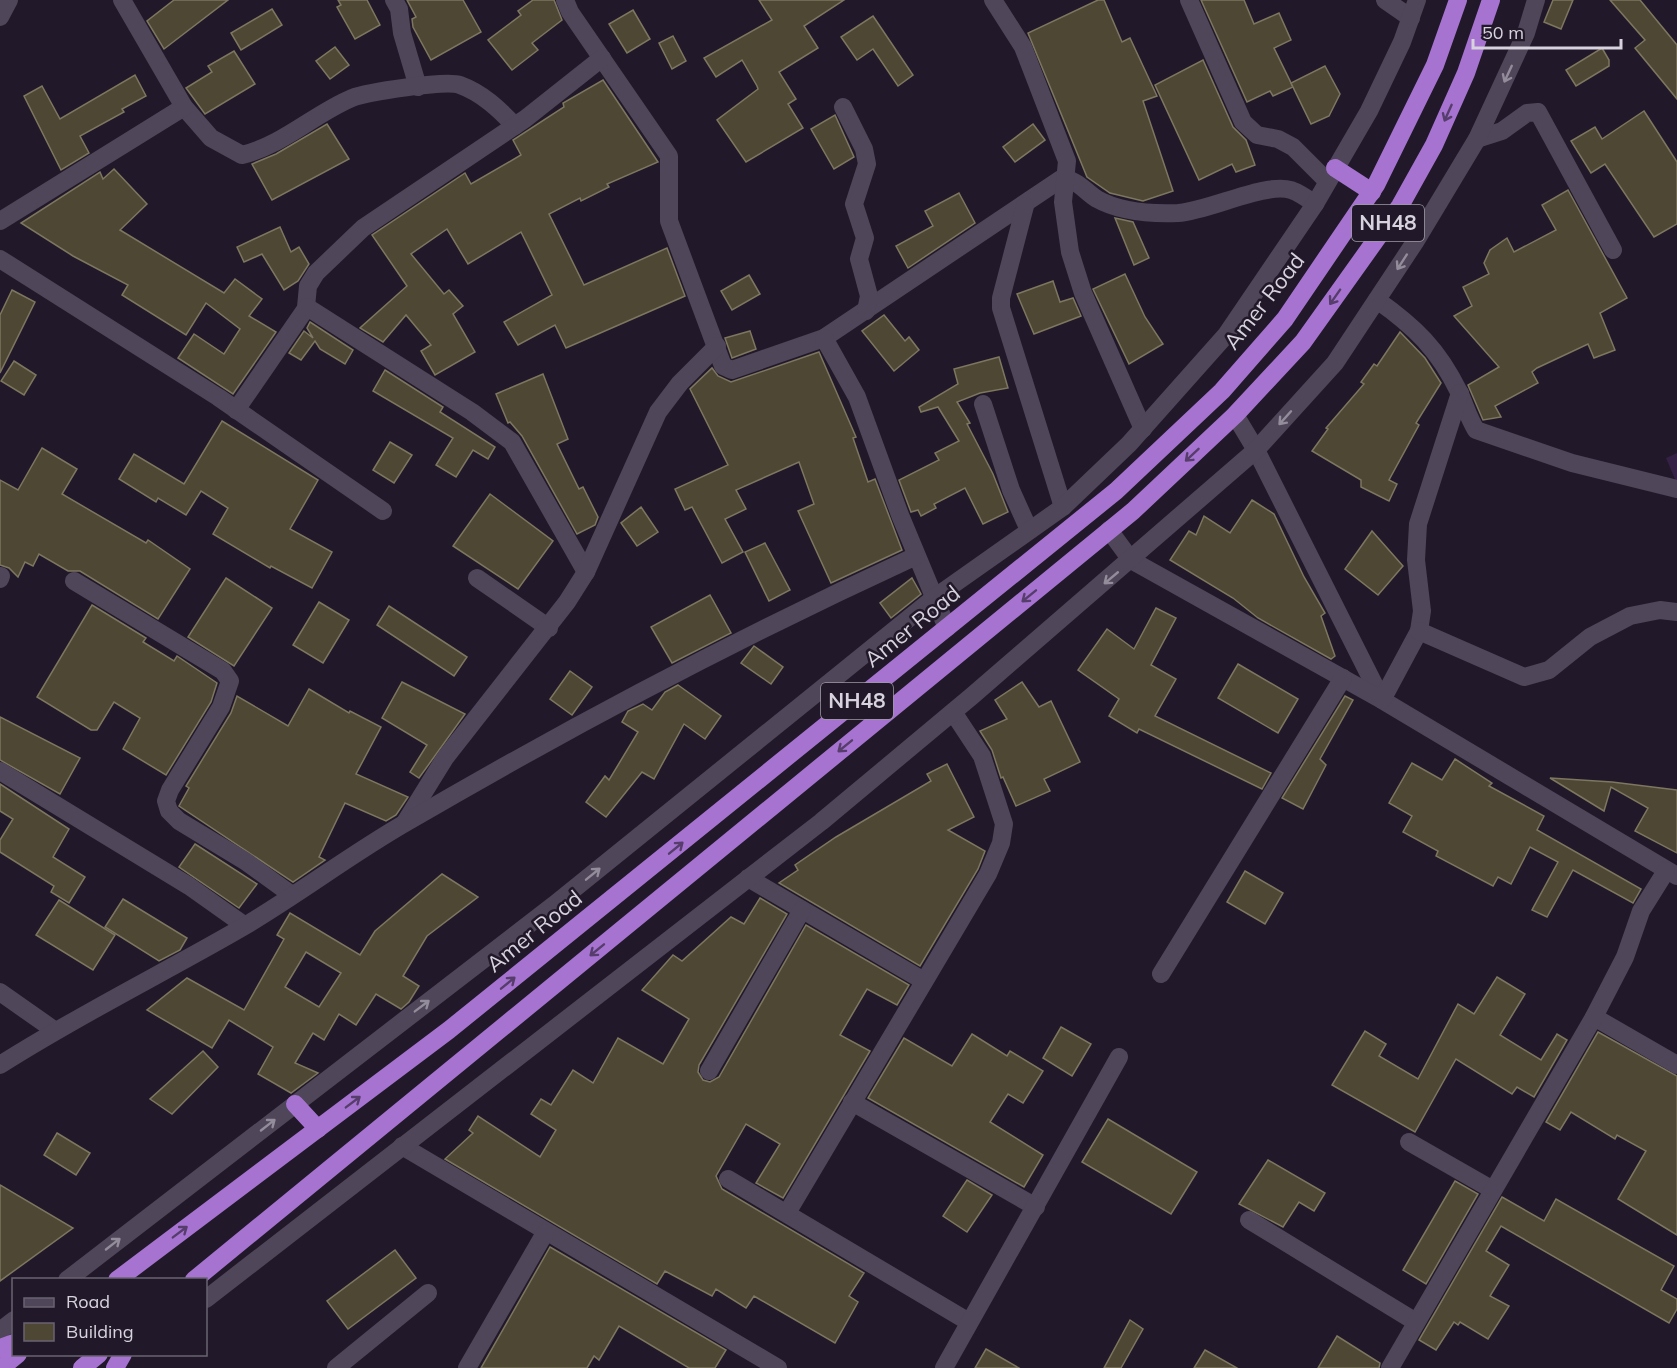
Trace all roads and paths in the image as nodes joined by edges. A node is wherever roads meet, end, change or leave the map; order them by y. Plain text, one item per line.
1 (9, 0) edge
2 (122, 0) edge
3 (394, 0) edge
4 (565, 0) edge
5 (993, 0) edge
6 (1189, 0) edge
7 (1385, 0) edge
8 (1417, 0) edge
9 (1458, 0) edge
10 (1491, 0) edge
11 (1536, 0) edge
12 (0, 16) edge
13 (1411, 18) junction
14 (602, 58) junction
15 (418, 87) junction
16 (184, 107) junction
17 (843, 107) dead end
18 (515, 126) junction
19 (1477, 139) junction
20 (1331, 174) junction
21 (1067, 179) junction
22 (1372, 192) junction
23 (1315, 204) junction
24 (1025, 206) junction
25 (0, 221) edge
26 (1612, 250) dead end
27 (0, 259) edge
28 (1377, 300) junction
29 (306, 307) junction
30 (866, 311) junction
31 (824, 338) junction
32 (717, 346) junction
33 (1460, 393) junction
34 (983, 404) dead end
35 (236, 410) junction
36 (1235, 415) junction
37 (1143, 429) junction
38 (1256, 450) junction
39 (1677, 489) edge
40 (1063, 507) junction
41 (383, 511) dead end
42 (1029, 530) junction
43 (1108, 531) junction
44 (916, 555) junction
45 (1131, 560) junction
46 (586, 572) junction
47 (477, 578) dead end
48 (74, 581) dead end
49 (934, 598) junction
50 (1677, 612) edge
51 (549, 628) junction
52 (947, 628) junction
53 (1419, 631) junction
54 (1343, 678) junction
55 (1382, 700) junction
56 (953, 712) junction
57 (0, 771) edge
58 (405, 823) junction
59 (1671, 873) edge
60 (748, 878) junction
61 (292, 895) junction
62 (802, 910) junction
63 (244, 926) junction
64 (1161, 974) dead end
65 (924, 981) junction
66 (0, 992) edge
67 (1594, 1017) junction
68 (54, 1030) junction
69 (1119, 1057) dead end
70 (0, 1065) edge
71 (1677, 1065) edge
72 (709, 1071) dead end
73 (852, 1102) junction
74 (295, 1104) junction
75 (318, 1129) junction
76 (1409, 1142) dead end
77 (402, 1146) junction
78 (728, 1179) dead end
79 (1493, 1190) junction
80 (1036, 1207) junction
81 (787, 1213) junction
82 (1249, 1220) dead end
83 (545, 1233) junction
84 (70, 1278) edge
85 (120, 1278) edge
86 (196, 1278) edge
87 (428, 1293) dead end
88 (207, 1298) edge
89 (12, 1322) edge
90 (969, 1322) junction
91 (1416, 1322) junction
92 (0, 1331) edge
93 (16, 1356) edge
94 (97, 1356) edge
95 (131, 1356) edge
96 (340, 1367) edge
97 (1, 1368) edge
98 (82, 1368) edge
99 (116, 1368) edge
100 (467, 1368) edge
101 (778, 1368) edge
102 (944, 1368) edge
103 (1390, 1368) edge

1 - 12 street
2 - 16 street
3 - 15 street
4 - 14 street
5 - 21 street
6 - 20 street
7 - 13 street
8 - 13 street
9 - 22 highway, Amer Road / NH48
10 -> 36 highway, NH48
11 -> 19 street
13 - 20 street
14 - 18 street
14 - 32 street
15 - 16 street
15 - 18 street
16 - 25 street
17 - 30 street
18 - 29 street
19 - 26 street
19 -> 28 street
20 - 22 highway
20 - 23 street
21 - 23 street
21 - 24 street
21 - 37 street
22 - 52 highway, Amer Road / NH48
23 - 37 street
24 - 30 street
24 - 40 street
27 - 35 street
28 - 33 street
28 -> 38 street
29 - 35 street
29 - 46 street
30 - 31 street
31 - 32 street
31 - 44 street
32 - 46 street
33 - 39 street
33 - 53 street
34 - 42 street
35 - 41 street
36 - 38 street
36 -> 43 highway, NH48
37 - 40 street
38 - 45 street
38 - 55 street
40 - 42 street
42 - 49 street
43 - 45 street
43 -> 86 highway, NH48
44 - 49 street
44 - 58 street
45 - 54 street
45 -> 56 street
46 - 51 street
47 - 51 street
48 - 61 street
49 - 52 street
74 -> 49 street
50 - 53 street
51 - 58 street
75 -> 52 highway, Amer Road / NH48
53 - 55 street
54 - 55 street
54 - 64 street
55 - 59 street
56 - 60 street
56 - 65 street
57 - 63 street
58 - 61 street
59 - 67 street
60 - 62 street
60 - 77 street
61 - 63 street
62 - 65 street
62 - 72 street
63 - 68 street
65 - 73 street
66 - 68 street
67 - 71 street
67 - 79 street
68 - 70 street
69 - 80 street
73 - 80 street
73 - 81 street
74 - 75 highway
84 -> 74 street
85 -> 75 highway, Amer Road / NH48
76 - 79 street
77 - 83 street
77 - 88 street
78 - 81 street
79 - 91 street
80 - 90 street
81 - 90 street
82 - 91 street
83 - 100 street
83 - 101 street
87 - 96 street
89 - 92 street
90 - 102 street
91 - 103 street
93 - 97 highway
94 - 98 highway
95 - 99 street

